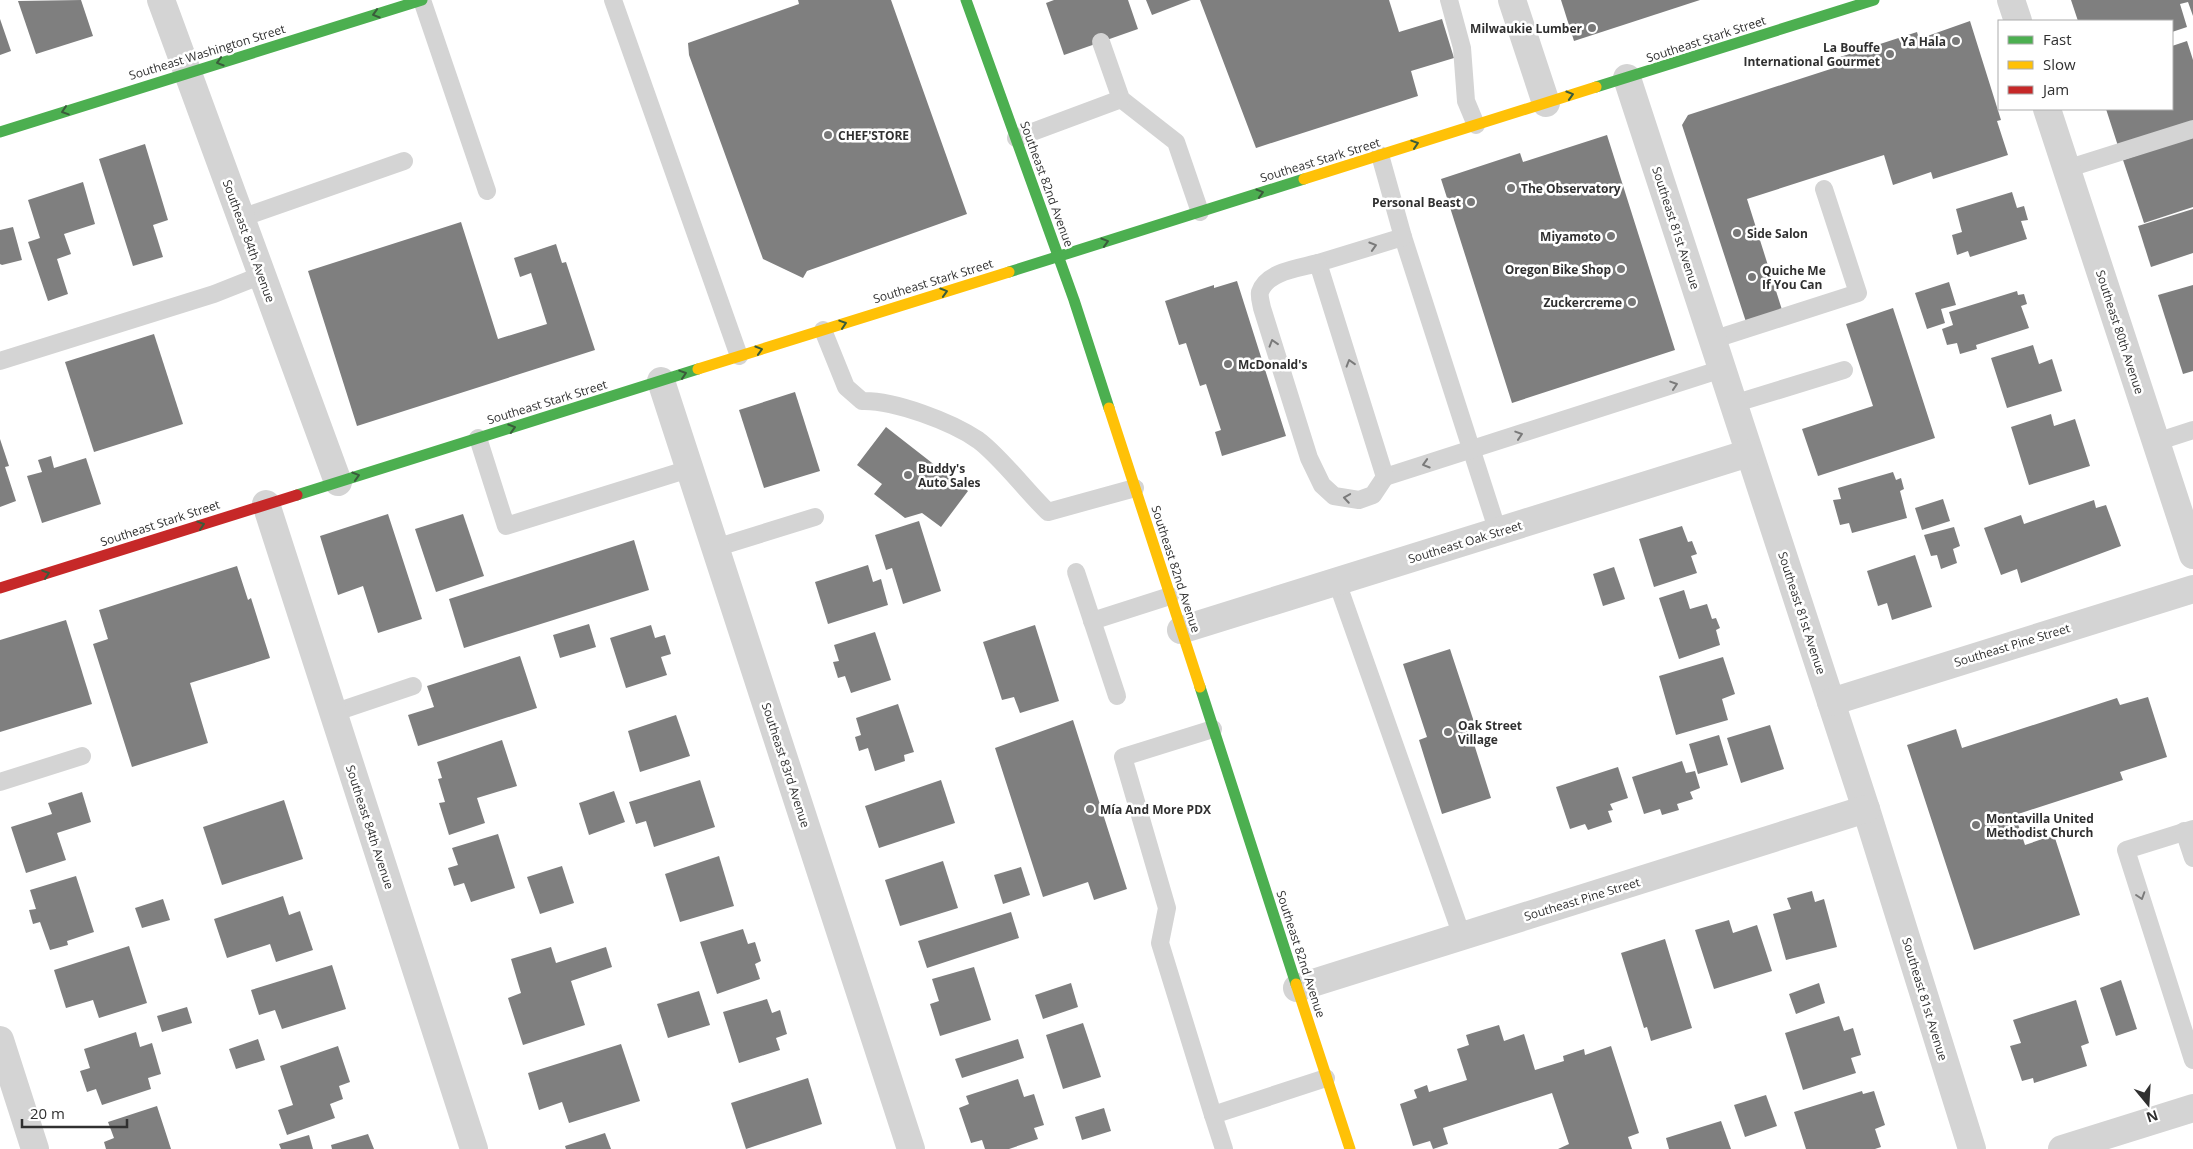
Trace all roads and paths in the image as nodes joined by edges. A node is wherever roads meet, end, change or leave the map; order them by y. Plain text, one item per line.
1 (161, 0) edge
2 (422, 0) edge
3 (613, 0) edge
4 (966, 0) edge
5 (1449, 0) edge
6 (1512, 0) edge
7 (1874, 0) edge
8 (2011, 0) edge
9 (2018, 20) edge
10 (1101, 42) dead end
11 (187, 73) junction
12 (1627, 78) junction
13 (1122, 99) junction
14 (1546, 103) junction
15 (2046, 110) edge
16 (1476, 125) junction
17 (2193, 129) edge
18 (0, 132) edge
19 (1016, 138) junction
20 (1380, 156) junction
21 (404, 161) dead end
22 (2066, 169) junction
23 (1824, 189) dead end
24 (486, 191) dead end
25 (1200, 212) junction
26 (241, 218) junction
27 (1403, 236) junction
28 (1058, 256) junction
29 (1318, 263) junction
30 (262, 275) junction
31 (823, 330) junction
32 (1712, 340) junction
33 (739, 356) junction
34 (0, 361) edge
35 (1722, 369) junction
36 (1844, 370) dead end
37 (661, 381) junction
38 (1733, 404) junction
39 (2193, 430) edge
40 (478, 438) junction
41 (2156, 442) junction
42 (1473, 450) junction
43 (1749, 453) junction
44 (690, 469) junction
45 (1385, 477) junction
46 (338, 482) junction
47 (1135, 488) junction
48 (266, 504) junction
49 (815, 516) dead end
50 (1498, 532) junction
51 (715, 548) junction
52 (2193, 554) edge
53 (1076, 572) dead end
54 (1337, 582) junction
55 (0, 588) edge
56 (2193, 589) edge
57 (1170, 596) junction
58 (1092, 621) junction
59 (1182, 630) junction
60 (413, 686) dead end
61 (1117, 696) dead end
62 (1831, 702) junction
63 (333, 713) junction
64 (1213, 729) junction
65 (82, 756) dead end
66 (0, 782) edge
67 (1866, 809) junction
68 (2189, 830) edge
69 (2193, 858) edge
70 (1462, 936) junction
71 (1297, 988) junction
72 (0, 1040) edge
73 (2193, 1060) edge
74 (1326, 1078) junction
75 (2193, 1108) edge
76 (1213, 1115) junction
77 (35, 1149) edge
78 (474, 1149) edge
79 (911, 1149) edge
80 (1224, 1149) edge
81 (1350, 1149) edge
82 (1972, 1149) edge
83 (2062, 1149) edge

1 - 11 street, Southeast 84th Avenue
2 -> 11 main road, Southeast Washington Street
2 - 24 lane
3 - 33 lane
4 - 19 main road, Southeast 82nd Avenue
5 - 16 lane
6 - 14 street
7 - 12 main road, Southeast Stark Street
8 - 9 street
10 - 13 lane
11 -> 18 main road, Southeast Washington Street
11 - 26 street, Southeast 84th Avenue
14 -> 12 main road, Southeast Stark Street
12 - 32 street, Southeast 81st Avenue
13 - 19 lane
13 - 25 lane
14 - 16 main road, Southeast Stark Street
15 - 22 street, Southeast 80th Avenue
20 -> 16 main road, Southeast Stark Street
17 - 22 lane
19 - 28 main road, Southeast 82nd Avenue
25 -> 20 main road, Southeast Stark Street
20 - 27 lane
21 - 26 lane
22 - 41 street, Southeast 80th Avenue
23 - 32 lane
28 -> 25 main road, Southeast Stark Street
26 - 30 street, Southeast 84th Avenue
29 -> 27 lane
27 - 42 lane
31 -> 28 main road, Southeast Stark Street
28 - 47 main road, Southeast 82nd Avenue
45 -> 29 lane
45 -> 29 lane
30 - 34 lane
30 - 46 street, Southeast 84th Avenue
33 -> 31 main road, Southeast Stark Street
31 - 47 lane
32 - 35 street, Southeast 81st Avenue
37 -> 33 main road, Southeast Stark Street
35 - 38 street, Southeast 81st Avenue
42 -> 35 lane
36 - 38 lane
40 -> 37 main road, Southeast Stark Street
37 - 44 street, Southeast 83rd Avenue
38 - 43 street, Southeast 81st Avenue
39 - 41 lane
40 - 44 lane
46 -> 40 main road, Southeast Stark Street
41 - 52 street, Southeast 80th Avenue
42 -> 45 lane
42 - 50 lane
43 - 50 street, Southeast Oak Street
43 - 62 street, Southeast 81st Avenue
44 - 51 street, Southeast 83rd Avenue
46 - 48 main road, Southeast Stark Street
47 - 57 main road, Southeast 82nd Avenue
55 -> 48 main road, Southeast Stark Street
48 - 63 street, Southeast 84th Avenue
49 - 51 lane
50 - 54 street, Southeast Oak Street
51 - 79 street, Southeast 83rd Avenue
53 - 58 lane
54 - 59 street, Southeast Oak Street
54 - 70 lane
56 - 62 street, Southeast Pine Street
57 - 58 lane
57 - 59 main road, Southeast 82nd Avenue
58 - 61 lane
59 - 64 main road, Southeast 82nd Avenue
60 - 63 lane
62 - 67 street, Southeast 81st Avenue
63 - 78 street, Southeast 84th Avenue
64 - 71 main road, Southeast 82nd Avenue
64 - 76 lane
65 - 66 lane
67 - 70 street, Southeast Pine Street
67 - 82 street, Southeast 81st Avenue
68 - 69 lane
68 -> 73 lane
70 - 71 street, Southeast Pine Street
71 - 74 main road, Southeast 82nd Avenue
72 - 77 street
74 - 76 lane
74 - 81 main road, Southeast 82nd Avenue
75 - 83 street
76 - 80 lane

